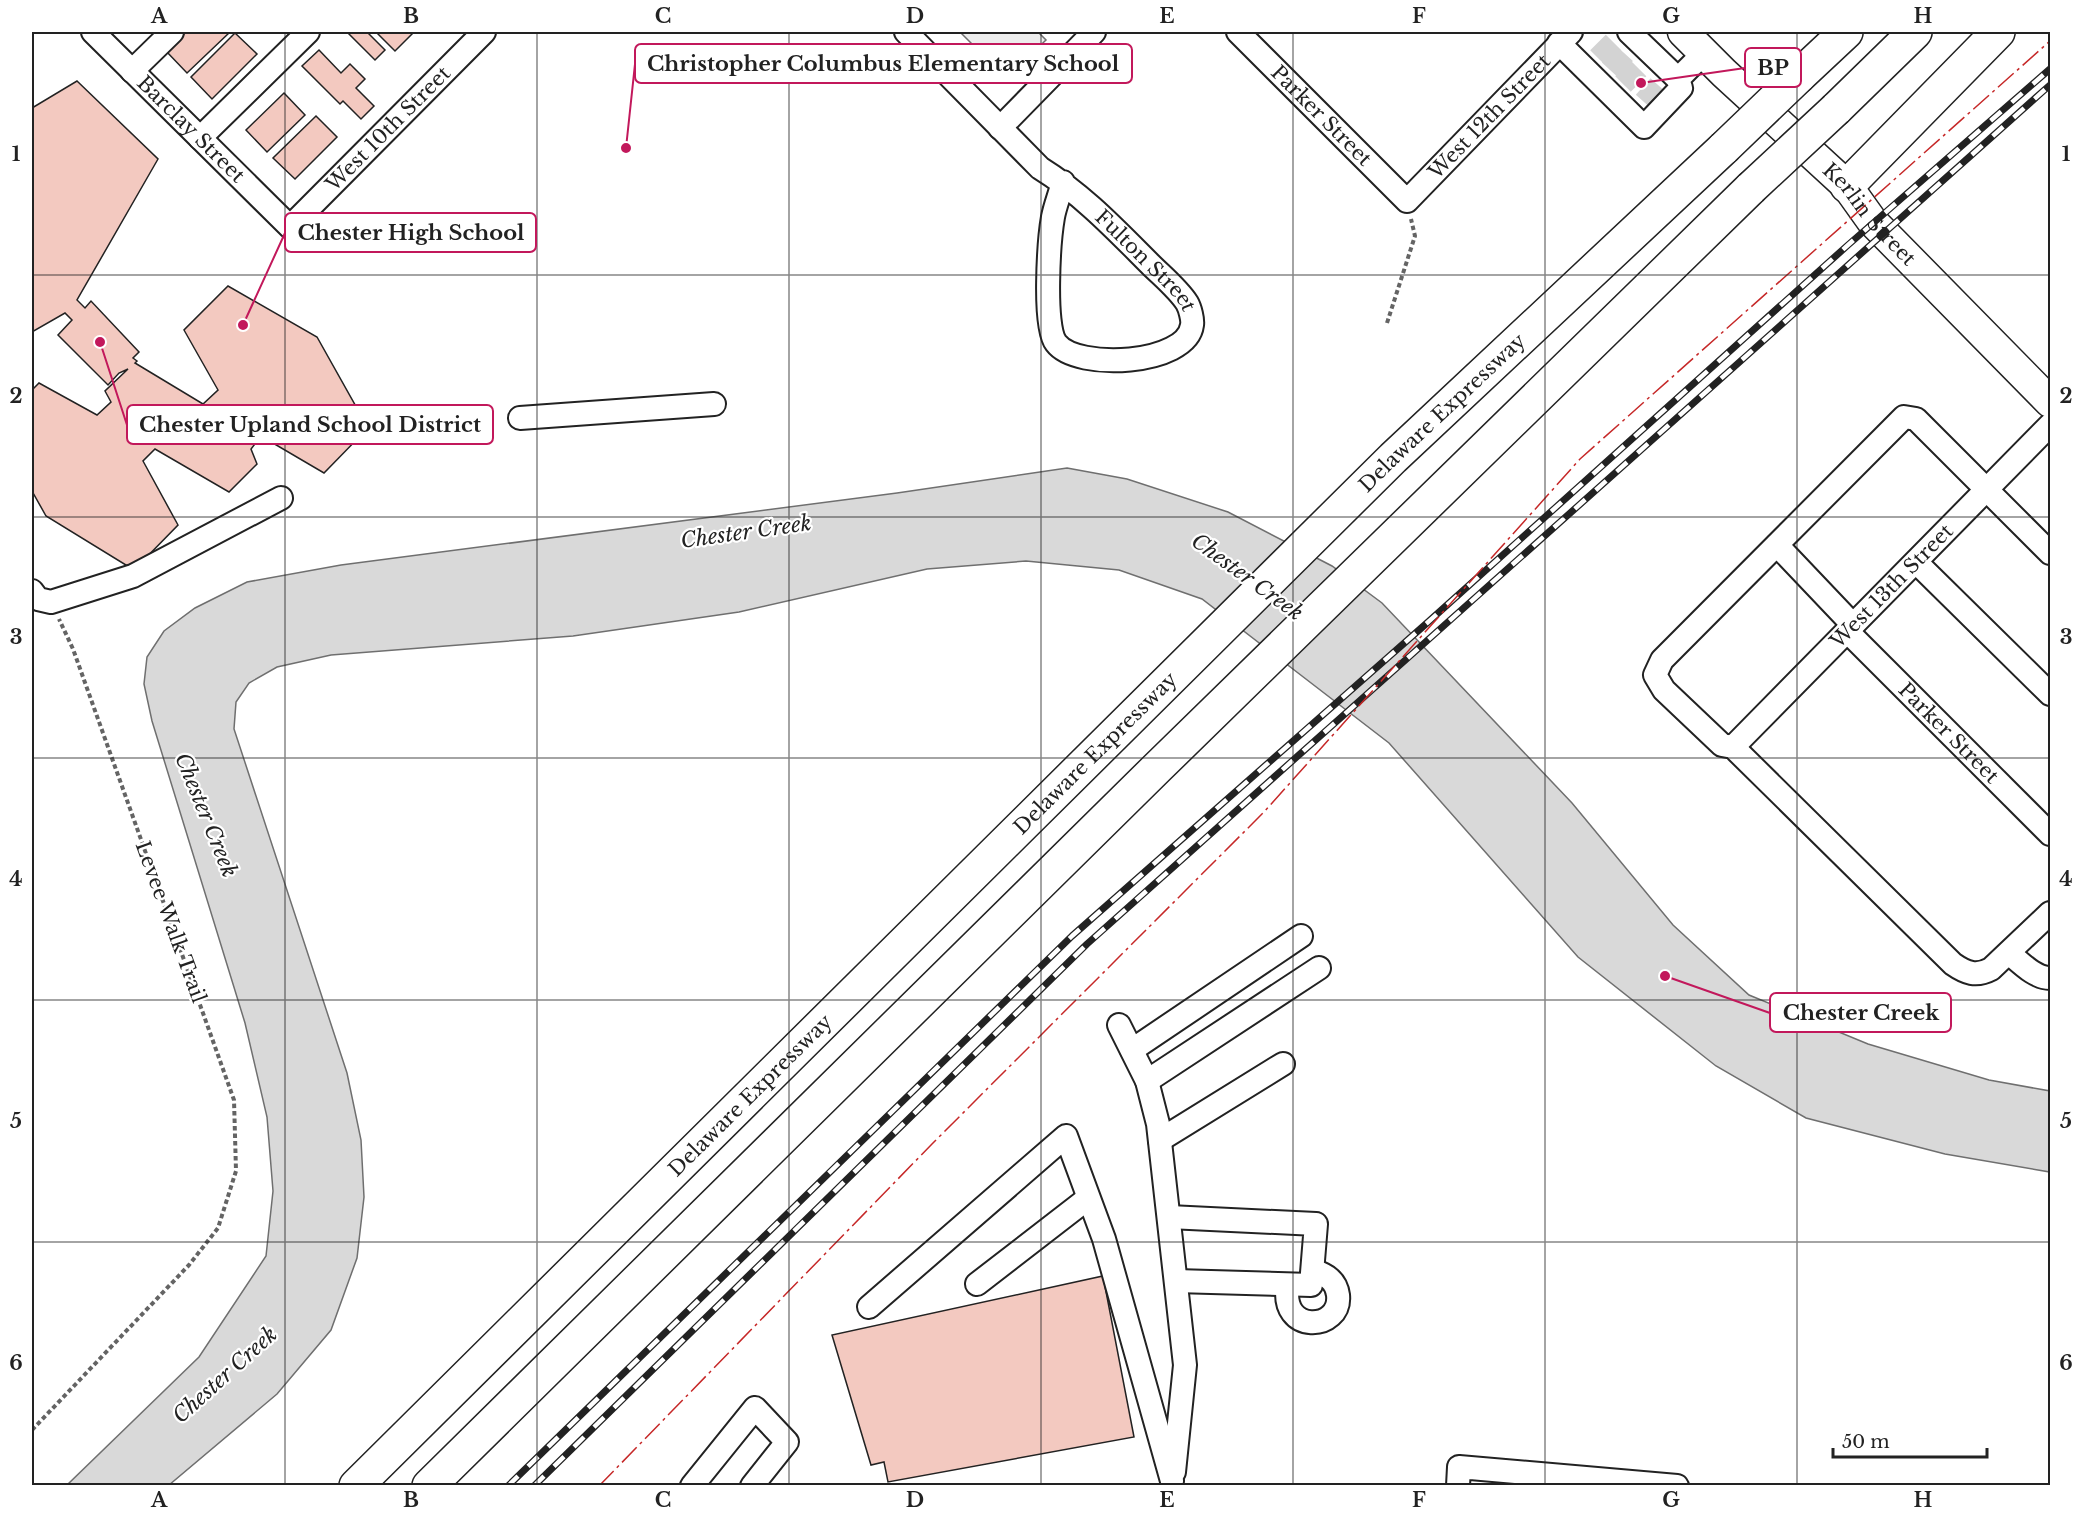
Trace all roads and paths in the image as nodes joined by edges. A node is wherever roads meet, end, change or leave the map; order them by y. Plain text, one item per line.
1 (93, 32) edge
2 (172, 32) edge
3 (308, 32) edge
4 (484, 32) edge
5 (906, 32) edge
6 (1095, 32) edge
7 (1238, 32) edge
8 (1683, 32) edge
9 (1846, 32) edge
10 (1915, 32) edge
11 (1998, 32) edge
12 (1565, 37) edge
13 (1635, 42) edge
14 (1704, 52) junction
15 (132, 71) junction
16 (1671, 78) junction
17 (1000, 128) junction
18 (200, 138) junction
19 (1063, 182) junction
20 (1847, 186) junction
21 (1407, 201) junction
22 (290, 227) joint
23 (1387, 323) dead end
24 (2050, 402) edge
25 (714, 404) dead end
26 (520, 418) dead end
27 (2050, 425) edge
28 (1986, 491) junction
29 (281, 498) dead end
30 (1776, 545) junction
31 (2050, 554) edge
32 (1916, 562) junction
33 (41, 597) edge
34 (1850, 628) junction
35 (2050, 694) edge
36 (1733, 747) junction
37 (2050, 834) edge
38 (2050, 913) edge
39 (1301, 936) dead end
40 (2009, 952) junction
41 (1319, 969) dead end
42 (2050, 978) edge
43 (1119, 1025) dead end
44 (1132, 1050) junction
45 (1283, 1064) dead end
46 (1147, 1081) junction
47 (1160, 1140) junction
48 (1087, 1199) junction
49 (1169, 1217) junction
50 (1313, 1270) junction
51 (1176, 1281) junction
52 (977, 1284) dead end
53 (1288, 1285) junction
54 (869, 1307) dead end
55 (32, 1430) edge
56 (1583, 1481) edge
57 (1172, 1483) edge
58 (356, 1485) edge
59 (429, 1485) edge
60 (693, 1485) edge
61 (752, 1485) edge
62 (1458, 1485) edge
63 (1677, 1485) edge

1 - 15 street, Barclay Street
2 - 15 street
3 - 18 street
4 - 22 street, West 10th Street
5 - 17 street, Fulton Street
6 - 17 street
7 - 21 street, Parker Street
8 - 14 main road, Kerlin Street
9 - 58 highway, Delaware Expressway, bridge
10 - 59 highway, bridge
11 - 20 highway
12 - 16 street
12 - 21 street, West 12th Street
13 - 16 street
14 - 16 street
14 - 20 main road, Kerlin Street
15 - 18 street, Barclay Street
17 - 19 street, Fulton Street
18 - 22 street, Barclay Street
19 - 19 street, Fulton Street
20 - 24 main road, Kerlin Street
21 - 23 path
25 - 26 street
27 - 28 street, West 13th Street
28 - 30 street
28 - 31 street
28 - 32 street, West 13th Street
29 - 33 street
30 - 34 street, Parker Street
30 - 36 street
32 - 34 street, West 13th Street
32 - 35 street
33 - 55 path, Levee Walk Trail
34 - 36 street, West 13th Street
34 - 37 street, Parker Street
36 - 40 street
38 - 40 street
39 - 44 street
40 - 42 street
41 - 46 street
43 - 44 street
44 - 46 street
45 - 47 street
46 - 47 street
47 - 49 street
48 - 52 street
48 - 54 street
48 - 57 street
49 - 50 street
49 - 51 street
50 - 53 street
50 - 53 street
51 - 53 street
51 - 57 street
56 - 62 street
56 - 63 street
60 - 61 street

